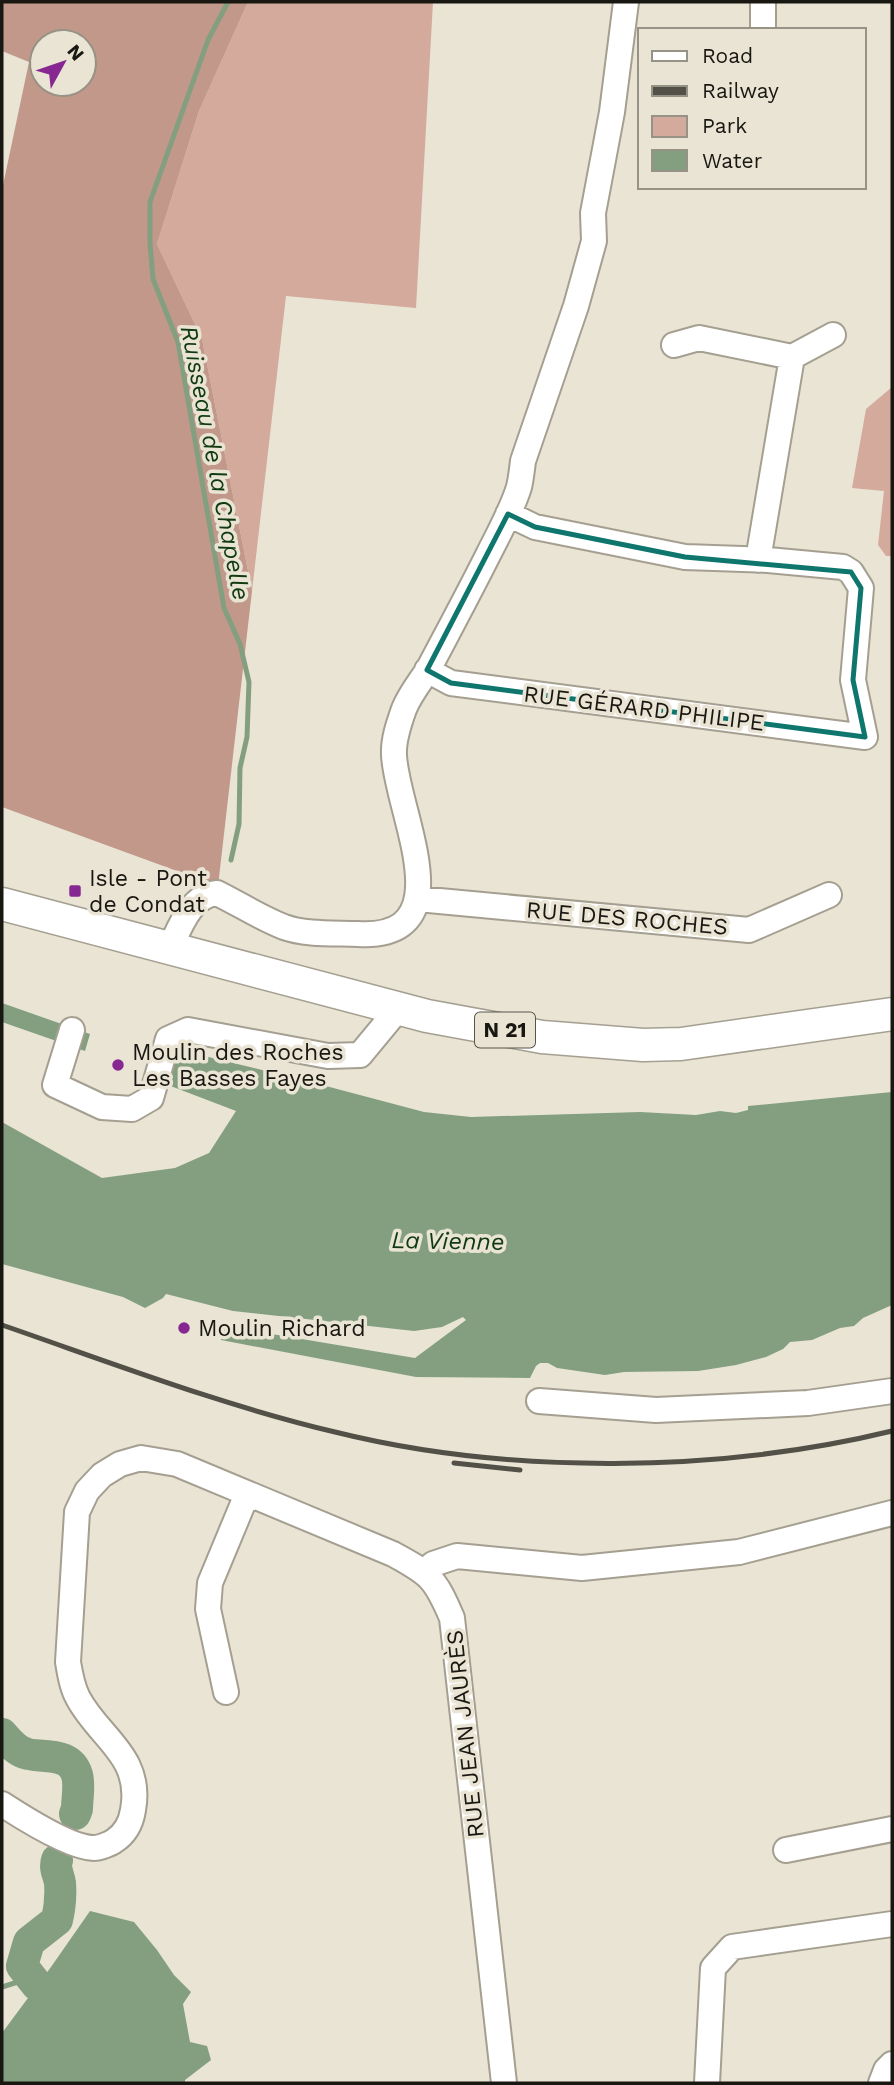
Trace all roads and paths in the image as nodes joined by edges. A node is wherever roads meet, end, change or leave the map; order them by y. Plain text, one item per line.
1 (626, 2) edge
2 (763, 2) edge
3 (763, 28) edge
4 (833, 335) dead end
5 (674, 345) dead end
6 (792, 357) junction
7 (508, 514) junction
8 (758, 560) junction
9 (427, 670) junction
10 (829, 895) dead end
11 (418, 899) junction
12 (2, 904) edge
13 (170, 948) junction
14 (398, 1009) junction
15 (892, 1014) edge
16 (70, 1038) dead end
17 (892, 1391) edge
18 (539, 1401) dead end
19 (247, 1494) junction
20 (892, 1513) edge
21 (425, 1572) junction
22 (226, 1692) dead end
23 (2, 1804) edge
24 (892, 1829) edge
25 (786, 1850) dead end
26 (892, 1924) edge
27 (892, 2064) edge
28 (504, 2083) edge
29 (707, 2083) edge
30 (881, 2083) edge

1 - 7 street
2 - 3 street
4 - 6 street
5 - 6 street
6 - 8 street
7 - 8 street
7 - 9 street
8 - 9 street, RUE GÉRARD PHILIPE
9 - 11 street
10 - 11 street, RUE DES ROCHES
11 - 13 street
12 - 13 main road, N 21
13 - 14 main road, N 21
14 - 15 main road, N 21
14 - 16 street
17 - 18 street
19 - 21 street, RUE JEAN JAURÈS
19 - 22 street
19 - 23 street, RUE JEAN JAURÈS
20 - 21 street
21 - 28 street, RUE JEAN JAURÈS
24 - 25 street
26 - 29 street
27 - 30 street

